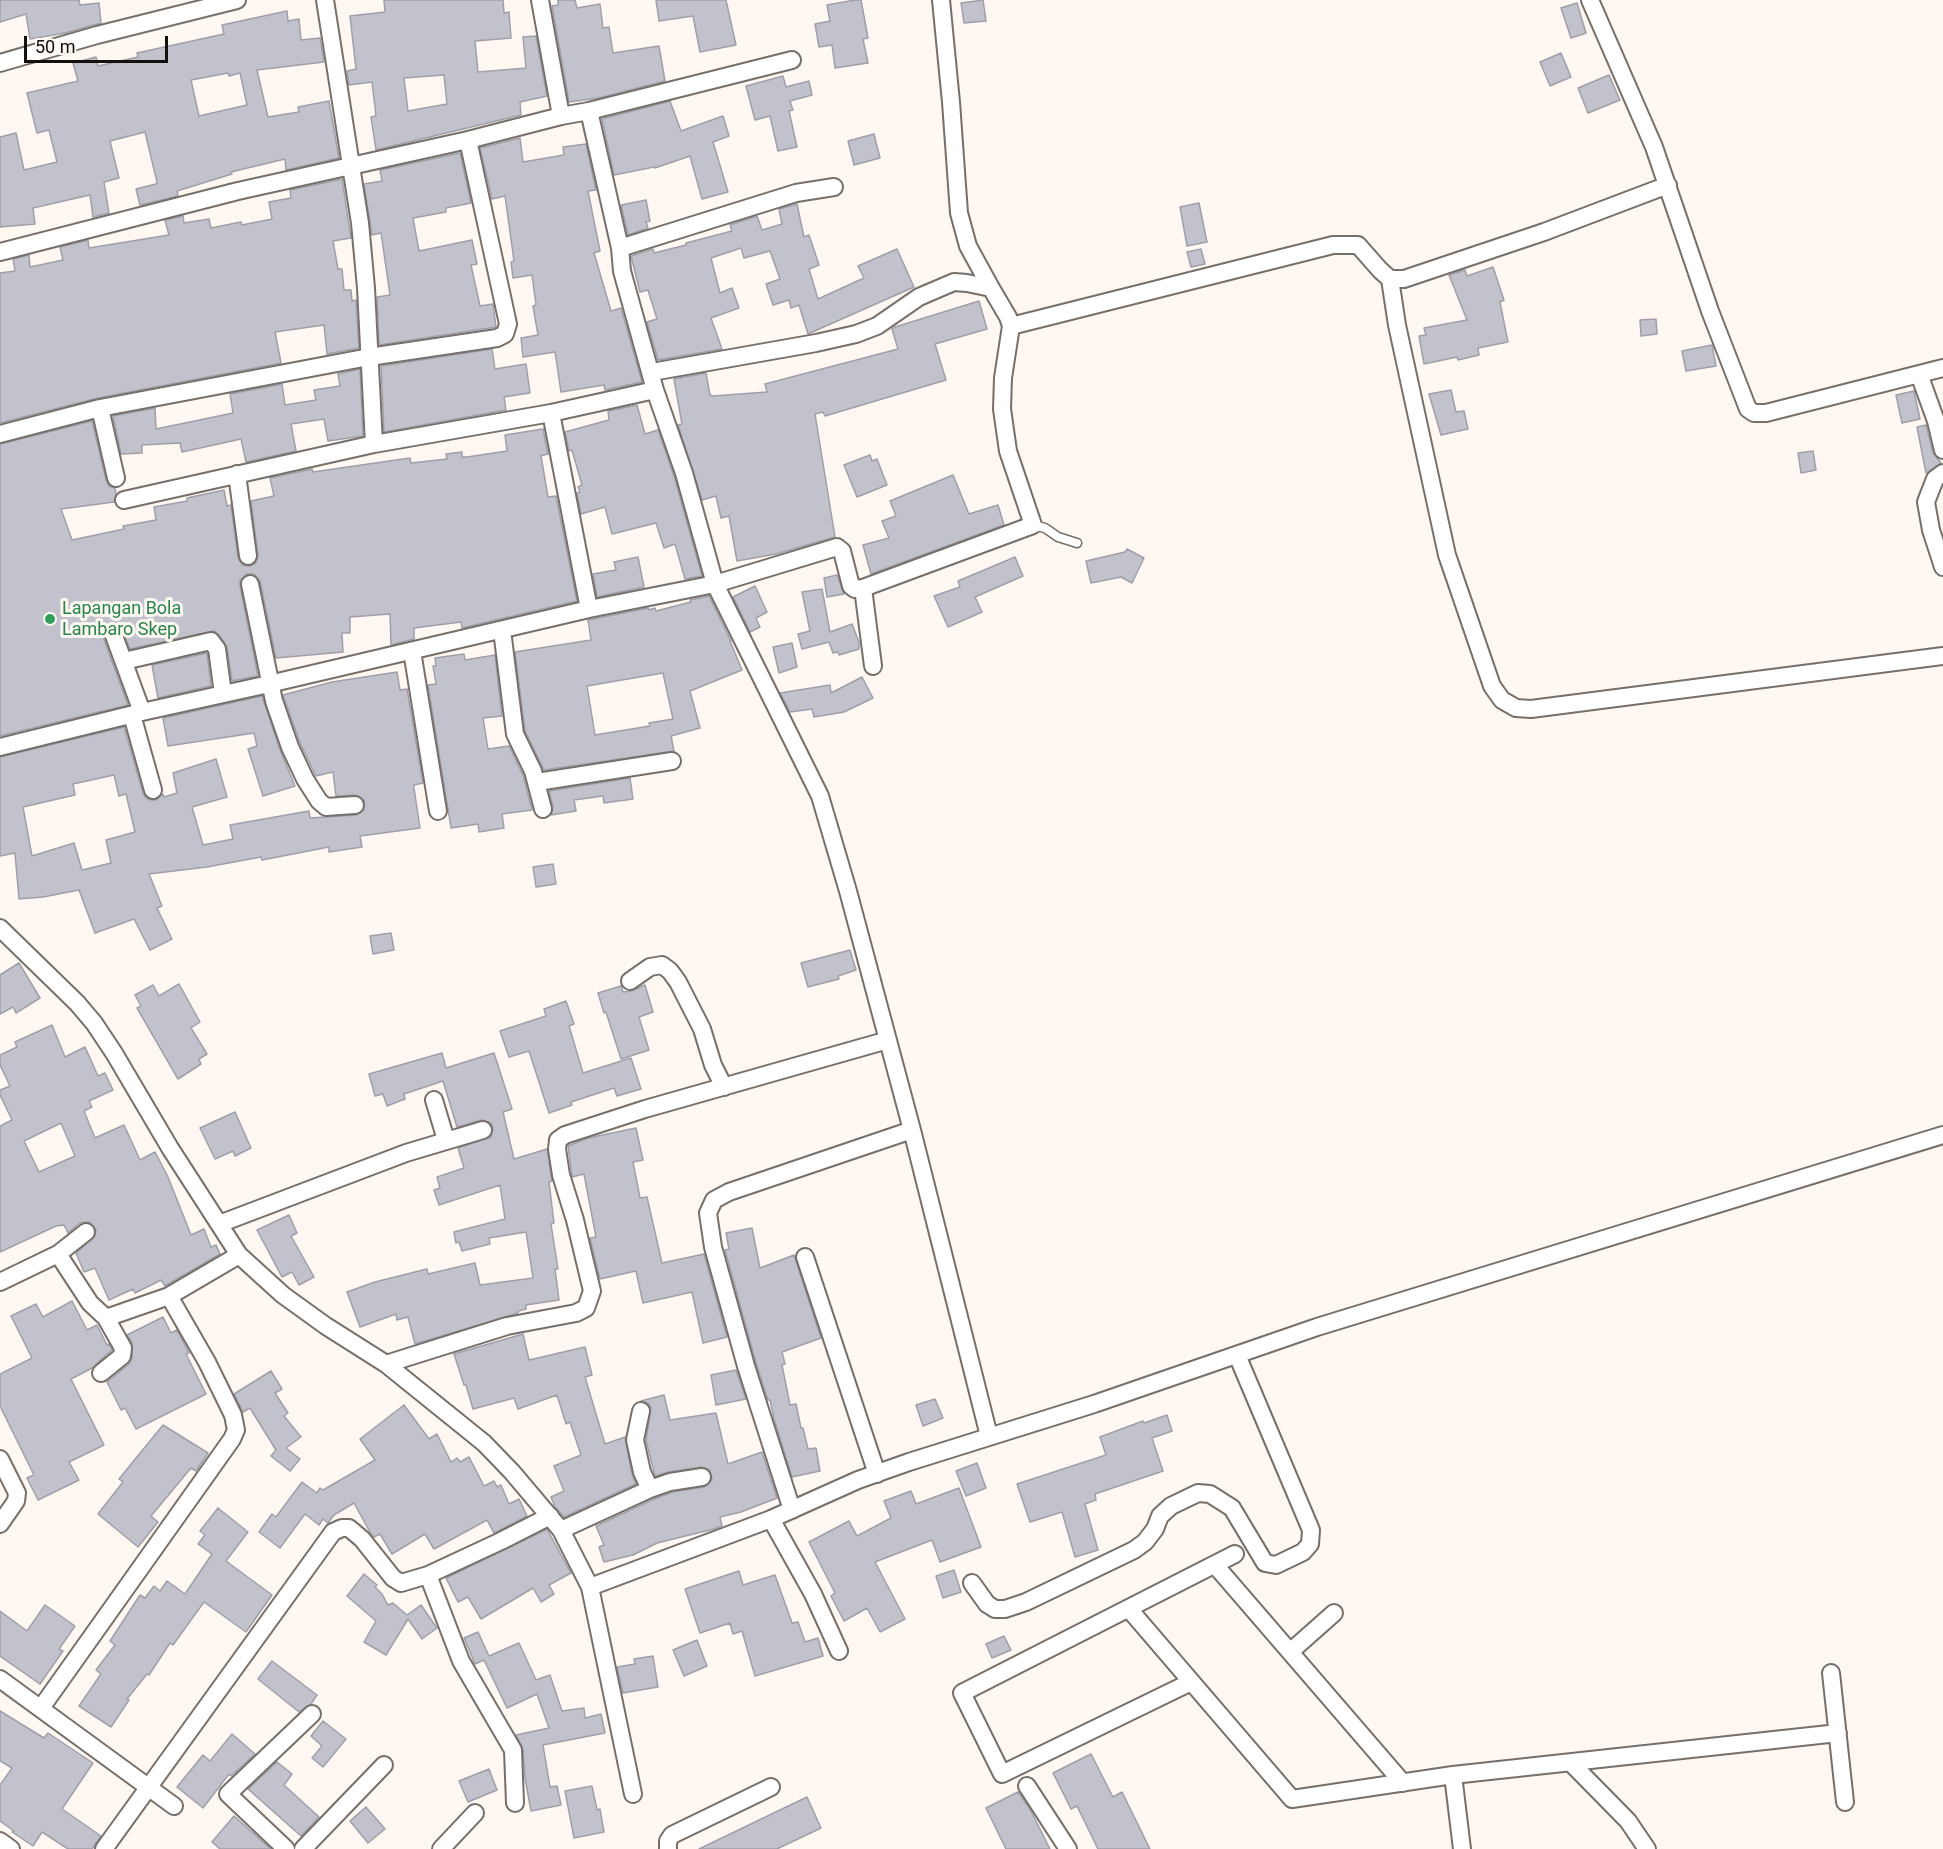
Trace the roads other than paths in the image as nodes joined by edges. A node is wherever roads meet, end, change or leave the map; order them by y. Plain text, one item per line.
1 (237, 0) edge
2 (325, 0) edge
3 (540, 0) edge
4 (941, 0) edge
5 (1590, 0) edge
6 (792, 60) dead end
7 (0, 63) edge
8 (590, 111) junction
9 (561, 116) junction
10 (468, 140) junction
11 (351, 165) junction
12 (1668, 185) junction
13 (834, 187) dead end
14 (620, 248) junction
15 (0, 252) edge
16 (1390, 279) junction
17 (991, 288) junction
18 (1011, 326) junction
19 (369, 357) junction
20 (1943, 368) edge
21 (651, 372) junction
22 (1919, 374) junction
23 (655, 390) junction
24 (100, 408) junction
25 (551, 413) junction
26 (0, 434) edge
27 (374, 444) junction
28 (1943, 450) edge
29 (1943, 473) edge
30 (237, 474) junction
31 (116, 478) dead end
32 (124, 500) dead end
33 (1033, 525) junction
34 (1077, 543) dead end
35 (248, 556) dead end
36 (1943, 567) edge
37 (250, 584) dead end
38 (715, 585) junction
39 (863, 588) junction
40 (589, 609) junction
41 (502, 630) junction
42 (113, 633) dead end
43 (412, 651) junction
44 (1943, 656) edge
45 (124, 661) junction
46 (873, 666) dead end
47 (269, 684) junction
48 (223, 694) junction
49 (137, 713) junction
50 (0, 747) edge
51 (672, 760) dead end
52 (537, 782) junction
53 (153, 790) dead end
54 (355, 805) dead end
55 (543, 809) dead end
56 (438, 811) dead end
57 (0, 928) edge
58 (630, 981) dead end
59 (888, 1040) junction
60 (724, 1087) junction
61 (435, 1100) dead end
62 (483, 1130) dead end
63 (912, 1130) junction
64 (1943, 1136) edge
65 (446, 1140) junction
66 (219, 1224) junction
67 (86, 1232) dead end
68 (58, 1254) junction
69 (239, 1254) junction
70 (805, 1257) dead end
71 (0, 1282) edge
72 (169, 1296) junction
73 (106, 1318) junction
74 (1237, 1355) junction
75 (386, 1364) junction
76 (101, 1373) dead end
77 (641, 1411) dead end
78 (989, 1436) junction
79 (0, 1459) edge
80 (877, 1474) junction
81 (702, 1477) dead end
82 (650, 1489) junction
83 (792, 1509) junction
84 (549, 1516) junction
85 (771, 1519) junction
86 (0, 1524) edge
87 (561, 1530) junction
88 (1235, 1554) dead end
89 (1215, 1565) junction
90 (428, 1575) junction
91 (972, 1583) dead end
92 (590, 1587) junction
93 (1129, 1609) junction
94 (1334, 1613) dead end
95 (839, 1651) dead end
96 (1290, 1653) junction
97 (1832, 1674) dead end
98 (0, 1679) edge
99 (1191, 1682) junction
100 (41, 1708) junction
101 (312, 1714) dead end
102 (1838, 1733) junction
103 (1571, 1763) junction
104 (384, 1765) dead end
105 (1453, 1775) junction
106 (1403, 1783) junction
107 (149, 1786) junction
108 (1027, 1786) dead end
109 (771, 1787) dead end
110 (633, 1794) dead end
111 (1845, 1802) dead end
112 (515, 1803) dead end
113 (174, 1806) dead end
114 (475, 1813) dead end
115 (0, 1841) edge
116 (10, 1849) edge
117 (104, 1849) edge
118 (286, 1849) edge
119 (303, 1849) edge
120 (441, 1849) edge
121 (668, 1849) edge
122 (1068, 1849) edge
123 (1462, 1849) edge
124 (1647, 1849) edge

1 - 7 street
2 - 11 street
3 - 9 street
4 - 17 street
5 - 12 street
6 - 8 street
8 - 9 street
8 - 14 street
9 - 10 street
10 - 11 street
10 - 19 street
11 - 15 street
11 - 19 street
12 - 16 street
12 - 22 street
13 - 14 street
14 - 21 street
16 - 18 street
16 - 44 street
17 - 18 street
17 - 21 street
18 - 33 street
19 - 24 street
19 - 27 street
20 - 22 street
21 - 23 street
22 - 28 street
23 - 25 street
23 - 38 street
24 - 26 street
24 - 31 street
25 - 27 street
25 - 40 street
27 - 30 street
29 - 36 street
30 - 32 street
30 - 35 street
33 - 34 lane
33 - 39 street
37 - 47 street
38 - 39 street
38 - 40 street
38 - 59 street
39 - 46 street
40 - 41 street
41 - 43 street
41 - 52 street
42 - 45 street
43 - 47 street
43 - 56 street
45 - 48 street
45 - 49 street
47 - 48 street
47 - 54 street
48 - 49 street
49 - 50 street
49 - 53 street
51 - 52 street
52 - 55 street
57 - 66 street
58 - 60 street
59 - 60 street
59 - 63 street
60 - 75 street
61 - 65 street
62 - 65 street
63 - 78 street
63 - 83 street
64 - 74 street
65 - 66 street
66 - 69 street
67 - 68 street
68 - 71 street
68 - 73 street
69 - 72 street
69 - 75 street
70 - 80 street
72 - 73 street
72 - 100 street
73 - 76 street
74 - 78 street
74 - 91 street
75 - 84 street
77 - 82 street
78 - 80 street
79 - 86 street
80 - 83 street
81 - 82 street
82 - 87 street
83 - 85 street
84 - 87 street
84 - 90 street
85 - 92 street
85 - 95 street
87 - 92 street
88 - 89 street
89 - 93 street
89 - 96 street
90 - 107 street
90 - 112 street
92 - 110 street
93 - 99 street
93 - 99 street
94 - 96 street
96 - 106 street
97 - 102 street
98 - 100 street
99 - 106 street
100 - 107 street
101 - 118 street
102 - 103 street
102 - 111 street
103 - 105 street
103 - 124 street
104 - 119 street
105 - 106 street
105 - 123 street
107 - 113 street
107 - 117 street
108 - 122 street
109 - 121 street
114 - 120 street
115 - 116 street

